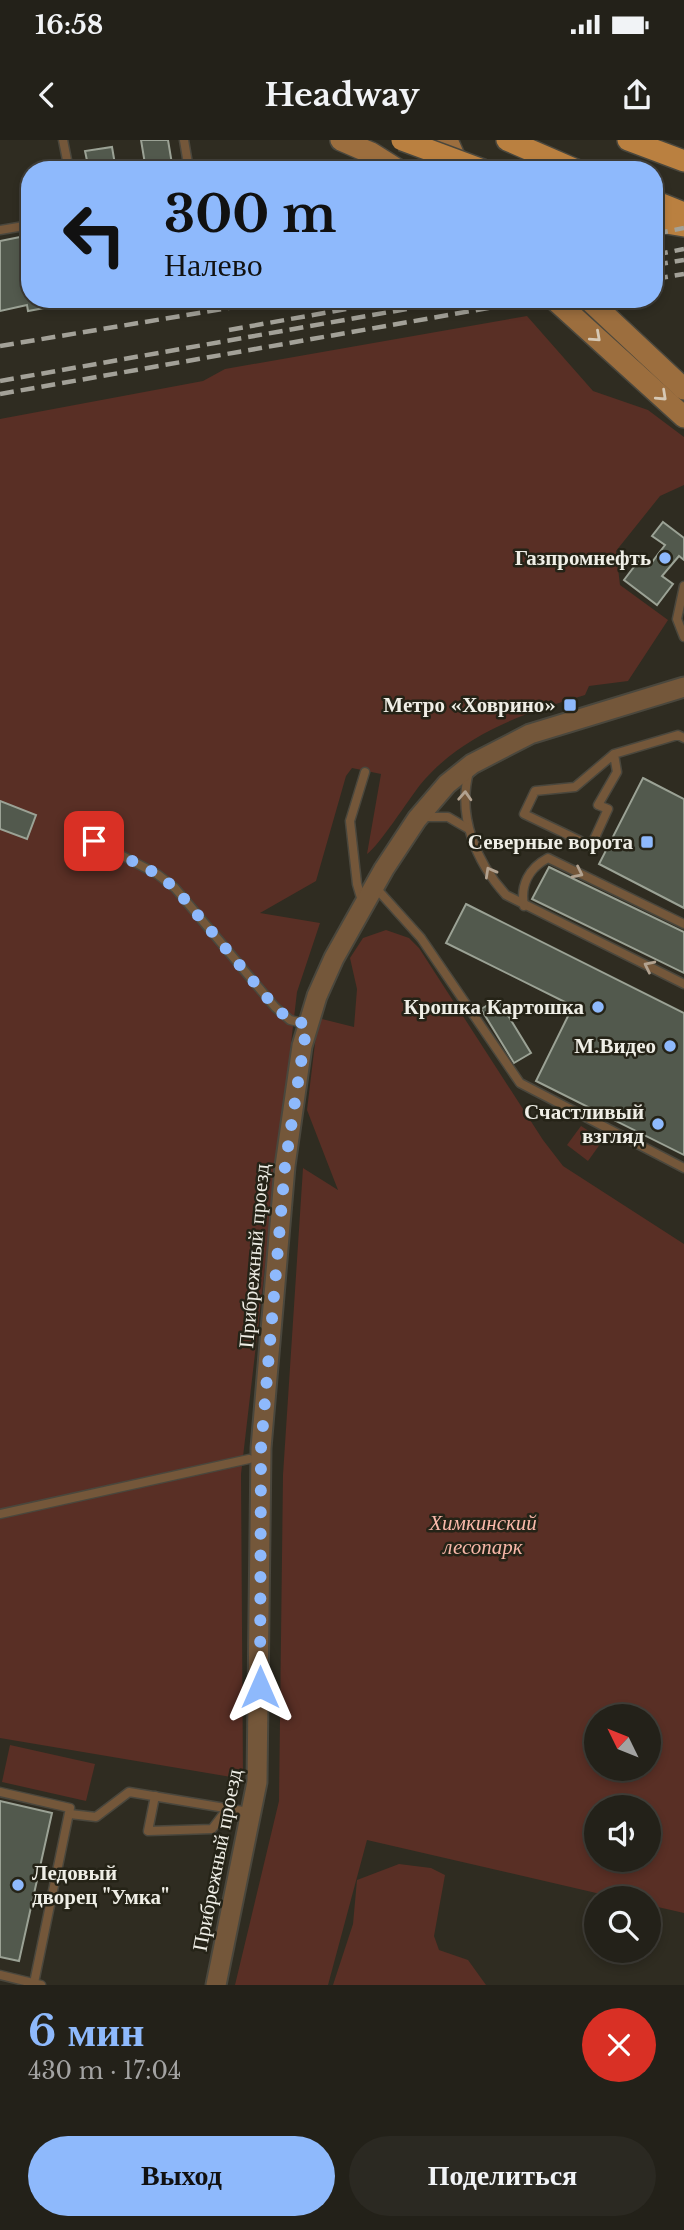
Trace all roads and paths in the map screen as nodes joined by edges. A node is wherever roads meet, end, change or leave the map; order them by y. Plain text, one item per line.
1 (64, 140) edge
2 (184, 140) edge
3 (341, 140) edge
4 (402, 140) edge
5 (447, 140) edge
6 (508, 140) edge
7 (628, 140) edge
8 (68, 161) edge
9 (188, 161) edge
10 (384, 161) edge
11 (456, 161) edge
12 (459, 161) edge
13 (556, 161) edge
14 (684, 161) edge
15 (663, 205) edge
16 (684, 213) edge
17 (663, 223) edge
18 (21, 226) edge
19 (684, 226) edge
20 (0, 230) edge
21 (566, 308) edge
22 (596, 308) edge
23 (648, 369) junction
24 (684, 389) edge
25 (684, 417) edge
26 (684, 586) edge
27 (684, 637) edge
28 (684, 687) edge
29 (684, 738) edge
30 (614, 754) junction
31 (472, 764) junction
32 (365, 772) dead end
33 (416, 819) junction
34 (467, 828) junction
35 (94, 841) dead end
36 (374, 886) junction
37 (363, 904) junction
38 (524, 906) junction
39 (684, 924) edge
40 (684, 984) edge
41 (307, 1024) junction
42 (684, 1168) edge
43 (248, 1459) dead end
44 (0, 1514) edge
45 (0, 1792) edge
46 (155, 1796) junction
47 (228, 1808) junction
48 (252, 1812) junction
49 (70, 1814) junction
50 (0, 1975) edge
51 (38, 1984) edge
52 (216, 1985) edge

1 - 8 lane
2 - 9 lane
3 - 10 main road
4 - 12 main road, bridge
5 - 11 main road
6 - 13 main road
7 - 14 main road
15 - 16 main road
17 - 19 main road
18 - 20 lane
21 -> 23 main road
22 - 23 main road
23 - 24 main road
23 -> 25 main road
26 - 27 lane
28 - 31 street, Прибрежный проезд
29 - 30 lane
30 - 30 lane
31 - 33 street, Прибрежный проезд
34 -> 31 lane
32 - 37 lane
33 - 34 lane
33 - 36 street, Прибрежный проезд
38 -> 34 lane
35 - 41 lane
36 - 37 street, Прибрежный проезд
36 - 42 lane
37 - 41 street, Прибрежный проезд
38 -> 39 lane
40 -> 38 lane
41 - 48 street, Прибрежный проезд
43 - 44 lane
45 - 49 lane
46 - 47 lane
46 - 47 lane
46 - 49 lane
47 - 48 lane
48 - 52 street, Прибрежный проезд
49 - 51 lane
50 - 51 lane

